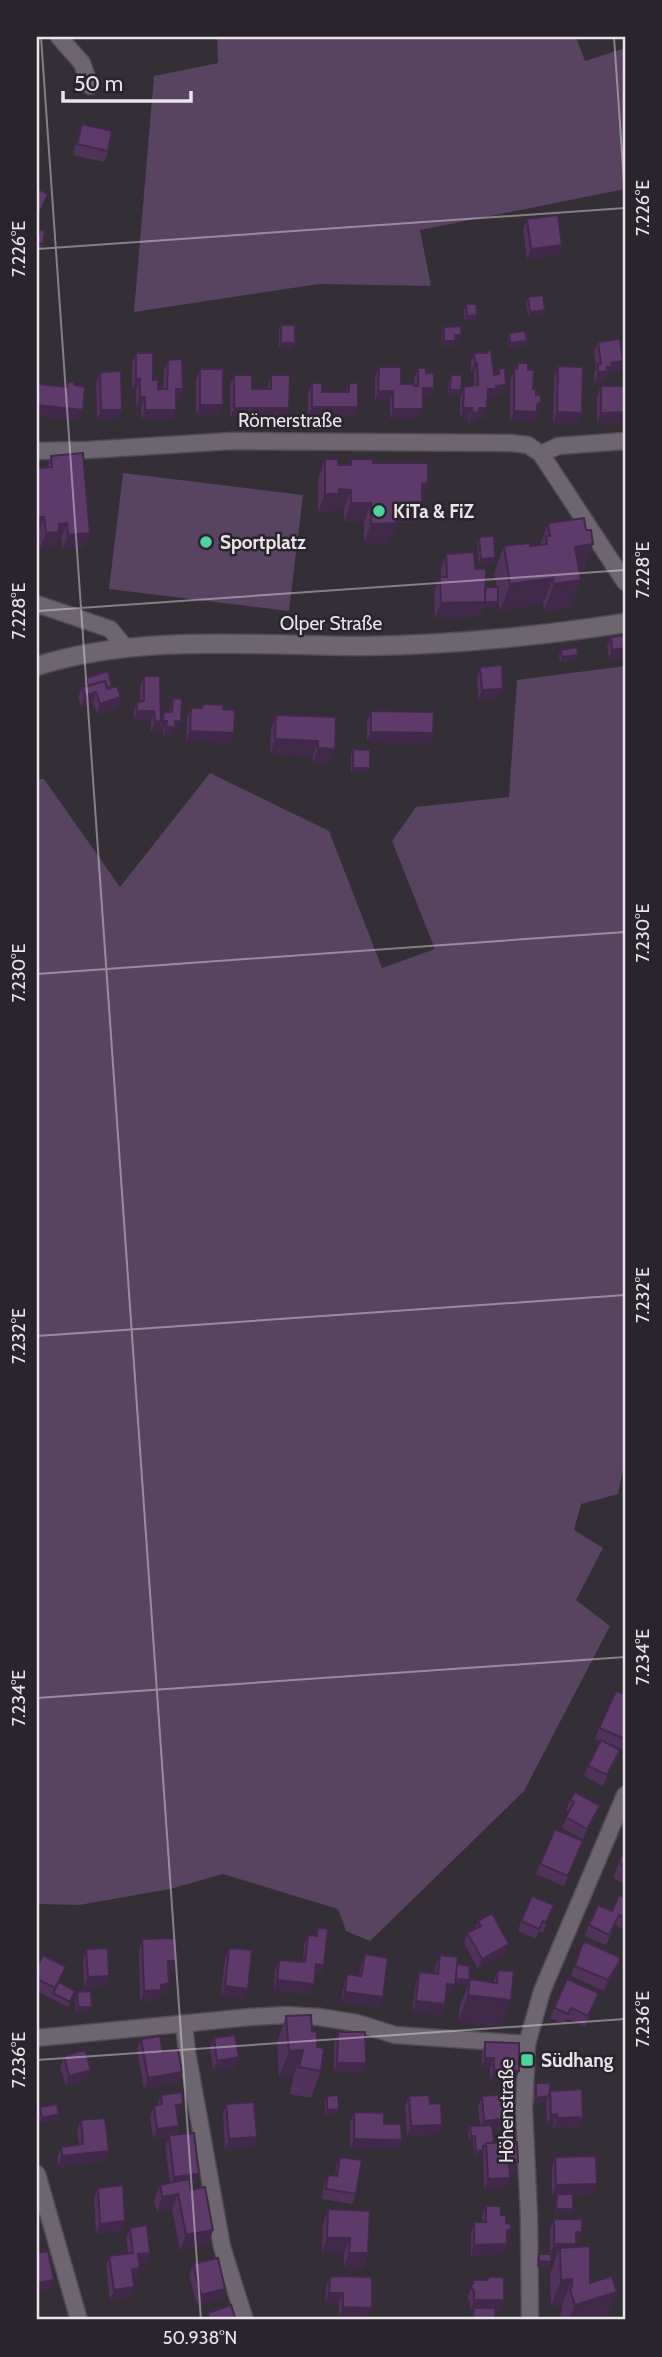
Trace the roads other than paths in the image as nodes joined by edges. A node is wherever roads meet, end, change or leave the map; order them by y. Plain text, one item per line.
1 (59, 37) edge
2 (90, 86) dead end
3 (625, 441) edge
4 (37, 451) edge
5 (541, 454) junction
6 (625, 582) edge
7 (37, 604) edge
8 (625, 624) edge
9 (126, 648) junction
10 (37, 666) edge
11 (625, 1795) edge
12 (184, 2024) junction
13 (37, 2038) edge
14 (527, 2044) junction
15 (37, 2174) edge
16 (79, 2320) edge
17 (246, 2320) edge
18 (530, 2320) edge

1 - 2 street
3 - 5 street
4 - 5 street, Römerstraße
5 - 6 street
7 - 9 street
8 - 9 main road, Olper Straße
9 - 10 main road, Olper Straße
11 - 14 street, Höhenstraße
12 - 13 street
12 - 14 street
12 - 17 street
14 - 18 street, Höhenstraße
15 - 16 street

